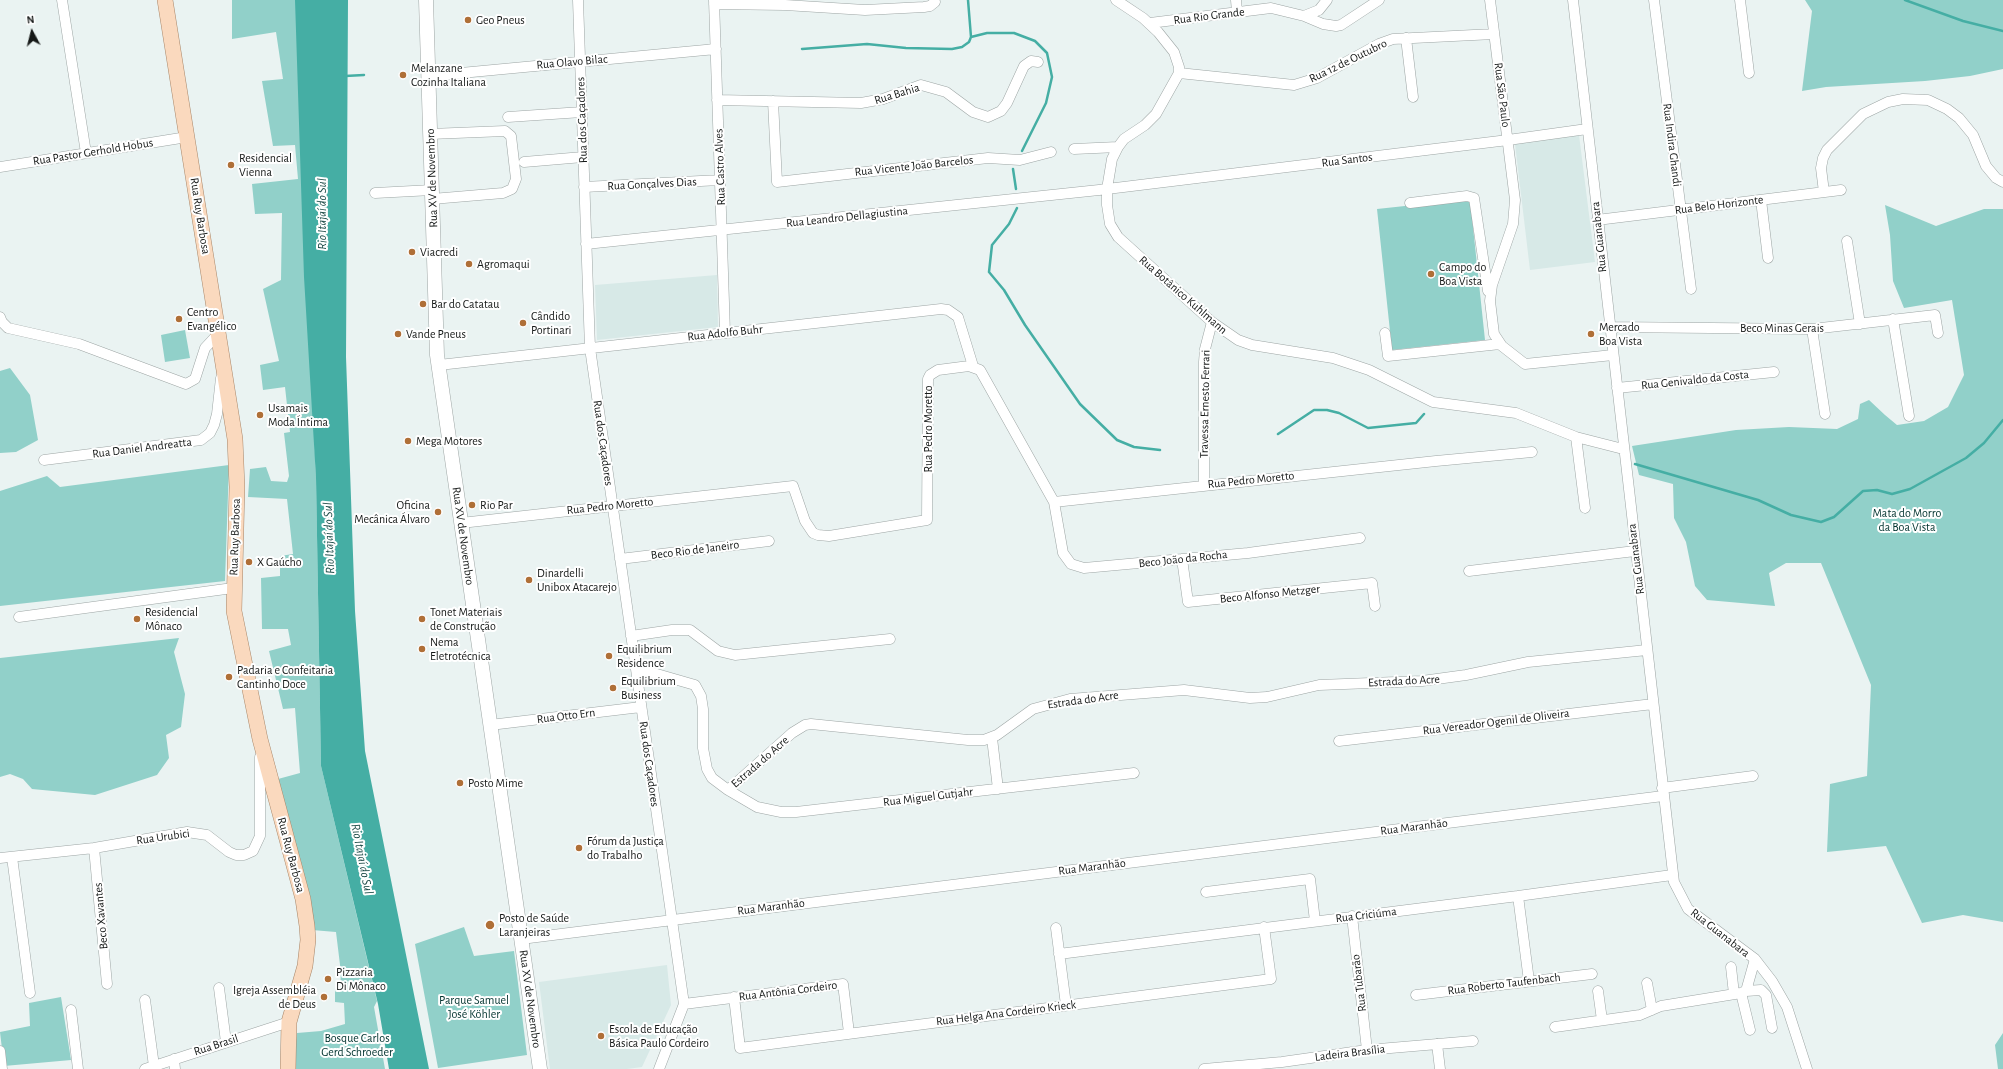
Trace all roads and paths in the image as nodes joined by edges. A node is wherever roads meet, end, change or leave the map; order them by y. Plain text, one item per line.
1 (62, 0) edge
2 (165, 0) edge
3 (426, 0) edge
4 (578, 0) edge
5 (1116, 0) edge
6 (1236, 0) edge
7 (1327, 0) edge
8 (1378, 0) edge
9 (1490, 0) edge
10 (1573, 0) edge
11 (1654, 0) edge
12 (1740, 0) edge
13 (714, 2) edge
14 (936, 2) dead end
15 (1237, 12) junction
16 (1304, 16) junction
17 (1150, 23) junction
18 (1494, 34) junction
19 (1406, 38) junction
20 (716, 49) junction
21 (580, 62) junction
22 (1038, 62) dead end
23 (1179, 73) junction
24 (1749, 73) dead end
25 (429, 76) junction
26 (1413, 97) dead end
27 (717, 100) junction
28 (773, 101) junction
29 (582, 112) junction
30 (508, 117) dead end
31 (1587, 129) junction
32 (430, 134) junction
33 (187, 137) junction
34 (1508, 140) junction
35 (1118, 147) junction
36 (1074, 149) dead end
37 (1051, 152) dead end
38 (86, 153) junction
39 (583, 157) junction
40 (524, 162) dead end
41 (0, 167) edge
42 (720, 180) junction
43 (2003, 182) edge
44 (584, 187) junction
45 (1107, 189) junction
46 (1840, 190) dead end
47 (1824, 192) junction
48 (374, 193) dead end
49 (432, 194) junction
50 (1761, 200) junction
51 (1410, 203) dead end
52 (1681, 210) junction
53 (1597, 220) junction
54 (722, 230) junction
55 (1847, 241) dead end
56 (586, 244) junction
57 (1768, 258) dead end
58 (1691, 289) dead end
59 (1490, 301) junction
60 (0, 317) edge
61 (1894, 319) junction
62 (1212, 322) junction
63 (1860, 324) junction
64 (1610, 327) junction
65 (1812, 329) junction
66 (219, 333) junction
67 (725, 333) junction
68 (1385, 333) dead end
69 (1938, 333) dead end
70 (1500, 344) junction
71 (590, 348) junction
72 (1613, 355) junction
73 (223, 358) junction
74 (439, 366) junction
75 (973, 366) junction
76 (1774, 372) dead end
77 (1617, 388) junction
78 (1825, 414) dead end
79 (1909, 416) dead end
80 (1576, 437) junction
81 (1624, 449) junction
82 (1532, 452) dead end
83 (44, 460) dead end
84 (1204, 486) junction
85 (1054, 502) junction
86 (612, 506) junction
87 (1585, 508) dead end
88 (461, 523) junction
89 (1360, 538) dead end
90 (769, 541) dead end
91 (1635, 551) junction
92 (620, 559) junction
93 (1182, 559) junction
94 (1469, 571) dead end
95 (233, 588) junction
96 (1375, 606) dead end
97 (19, 617) dead end
98 (631, 636) junction
99 (890, 638) dead end
100 (1646, 650) junction
101 (636, 668) junction
102 (1653, 704) junction
103 (641, 707) junction
104 (490, 725) junction
105 (992, 738) junction
106 (260, 739) junction
107 (1339, 741) dead end
108 (1134, 773) dead end
109 (1753, 776) dead end
110 (998, 789) junction
111 (728, 790) junction
112 (1663, 792) junction
113 (94, 848) junction
114 (12, 856) junction
115 (0, 858) edge
116 (1672, 875) junction
117 (1206, 892) dead end
118 (1518, 896) junction
119 (1352, 916) junction
120 (672, 920) junction
121 (1315, 921) junction
122 (1264, 927) junction
123 (1056, 928) dead end
124 (521, 939) junction
125 (1059, 954) junction
126 (1755, 959) junction
127 (1732, 967) dead end
128 (1592, 974) dead end
129 (1530, 981) junction
130 (1647, 983) dead end
131 (107, 984) dead end
132 (219, 988) dead end
133 (1598, 991) dead end
134 (30, 993) dead end
135 (1740, 993) junction
136 (1416, 995) dead end
137 (734, 997) junction
138 (146, 1000) dead end
139 (684, 1004) junction
140 (1066, 1005) junction
141 (71, 1010) dead end
142 (1652, 1010) junction
143 (1602, 1020) junction
144 (289, 1022) junction
145 (1555, 1027) dead end
146 (1772, 1028) dead end
147 (1750, 1030) dead end
148 (849, 1034) junction
149 (1473, 1041) dead end
150 (226, 1042) junction
151 (1437, 1044) junction
152 (1367, 1050) junction
153 (0, 1051) edge
154 (174, 1064) edge
155 (149, 1067) edge
156 (2, 1069) edge
157 (78, 1069) edge
158 (288, 1069) edge
159 (540, 1069) edge
160 (659, 1069) edge
161 (1204, 1069) edge
162 (1440, 1069) edge
163 (1807, 1069) edge

1 - 38 street
2 - 33 main road, Rua Ruy Barbosa
3 - 25 main road, Rua XV de Novembro
4 - 21 street, Rua dos Caçadores
5 - 17 street
6 - 15 street
7 - 16 street
8 - 16 street, Rua Rio Grande
9 - 18 street, Rua São Paulo
10 - 31 street, Rua Guanabara
11 - 52 street, Rua Indira Ghandi
12 - 24 street
13 - 14 street
13 - 20 street, Rua Castro Alves
15 - 16 street, Rua Rio Grande
15 - 17 street, Rua Rio Grande
17 - 23 street
18 - 19 street, Rua 12 de Outubro
18 - 34 street, Rua São Paulo
19 - 23 street, Rua 12 de Outubro
19 - 26 street
20 - 21 street, Rua Olavo Bilac
20 - 27 street, Rua Castro Alves
21 - 25 street, Rua Olavo Bilac
21 - 29 street, Rua dos Caçadores
22 - 28 street, Rua Bahia
23 - 35 street, Rua Botânico Kuhlmann
25 - 32 main road, Rua XV de Novembro
27 - 28 street, Rua Bahia
27 - 42 street, Rua Castro Alves
28 - 37 street, Rua Vicente João Barcelos
29 - 30 street
29 - 39 street, Rua dos Caçadores
31 - 34 street, Rua Santos
31 - 53 street, Rua Guanabara
32 - 49 main road, Rua XV de Novembro
32 - 49 street
33 - 38 street, Rua Pastor Gerhold Hobus
33 - 66 main road, Rua Ruy Barbosa
34 - 45 street, Rua Santos
34 - 59 street, Rua São Paulo
35 - 36 street
35 - 45 street, Rua Botânico Kuhlmann
38 - 41 street, Rua Pastor Gerhold Hobus
39 - 40 street
39 - 44 street, Rua dos Caçadores
42 - 44 street, Rua Gonçalves Dias
42 - 54 street, Rua Castro Alves
43 - 47 street
44 - 56 street, Rua dos Caçadores
45 - 54 street, Rua Leandro Dellagiustina
45 - 62 street, Rua Botânico Kuhlmann
46 - 47 street, Rua Belo Horizonte
47 - 50 street, Rua Belo Horizonte
48 - 49 street
49 - 74 main road, Rua XV de Novembro
50 - 52 street, Rua Belo Horizonte
50 - 57 street
51 - 59 street
52 - 53 street, Rua Belo Horizonte
52 - 58 street, Rua Indira Ghandi
53 - 64 street, Rua Guanabara
54 - 56 street, Rua Leandro Dellagiustina
54 - 67 street, Rua Castro Alves
55 - 63 street
56 - 71 street, Rua dos Caçadores
59 - 70 street
60 - 66 street
61 - 63 street, Beco Minas Gerais
61 - 69 street, Beco Minas Gerais
61 - 79 street
62 - 80 street, Rua Botânico Kuhlmann
62 - 84 street, Travessa Ernesto Ferrari
63 - 65 street, Beco Minas Gerais
64 - 65 street, Beco Minas Gerais
64 - 72 street, Rua Guanabara
65 - 78 street
66 - 73 main road, Rua Ruy Barbosa
67 - 71 street, Rua Adolfo Buhr
67 - 75 street, Rua Adolfo Buhr
68 - 70 street
70 - 72 street
71 - 74 street, Rua Adolfo Buhr
71 - 86 street, Rua dos Caçadores
72 - 77 street, Rua Guanabara
73 - 83 street, Rua Daniel Andreatta
73 - 95 main road, Rua Ruy Barbosa
74 - 88 main road, Rua XV de Novembro
75 - 85 street
75 - 86 street, Rua Pedro Moretto
76 - 77 street, Rua Genivaldo da Costa
77 - 81 street, Rua Guanabara
80 - 81 street, Rua Botânico Kuhlmann
80 - 87 street
81 - 91 street, Rua Guanabara
82 - 84 street, Rua Pedro Moretto
84 - 85 street, Rua Pedro Moretto
85 - 93 street, Beco João da Rocha
86 - 88 street, Rua Pedro Moretto
86 - 92 street, Rua dos Caçadores
88 - 104 main road, Rua XV de Novembro
89 - 93 street, Beco João da Rocha
90 - 92 street, Beco Rio de Janeiro
91 - 94 street
91 - 100 street, Rua Guanabara
92 - 98 street, Rua dos Caçadores
93 - 96 street, Beco Alfonso Metzger
95 - 97 street
95 - 106 main road, Rua Ruy Barbosa
98 - 99 street
98 - 101 street, Rua dos Caçadores
100 - 102 street, Rua Guanabara
100 - 105 street, Estrada do Acre
101 - 103 street, Rua dos Caçadores
101 - 111 street, Estrada do Acre
102 - 107 street, Rua Vereador Ogenil de Oliveira
102 - 112 street, Rua Guanabara
103 - 104 street, Rua Otto Ern
103 - 120 street, Rua dos Caçadores
104 - 124 main road, Rua XV de Novembro
105 - 110 street
105 - 111 street, Estrada do Acre
106 - 113 street, Rua Urubici
106 - 144 main road, Rua Ruy Barbosa
108 - 110 street, Rua Miguel Gutjahr
109 - 112 street, Rua Maranhão
110 - 111 street, Rua Miguel Gutjahr
112 - 116 street, Rua Guanabara
112 - 120 street, Rua Maranhão
113 - 114 street, Rua Urubici
113 - 131 street, Beco Xavantes
114 - 115 street, Rua Urubici
114 - 134 street
116 - 118 street, Rua Criciúma
116 - 126 street, Rua Guanabara
117 - 121 street
118 - 119 street, Rua Criciúma
118 - 129 street
119 - 121 street, Rua Criciúma
119 - 152 street, Rua Tubarão
120 - 124 street, Rua Maranhão
120 - 139 street, Rua dos Caçadores
121 - 122 street, Rua Criciúma
122 - 125 street, Rua Criciúma
122 - 140 street, Rua Helga Ana Cordeiro Krieck
123 - 125 street
124 - 159 main road, Rua XV de Novembro
125 - 140 street
126 - 135 street
126 - 163 street, Rua Guanabara
127 - 135 street
128 - 129 street, Rua Roberto Taufenbach
129 - 136 street, Rua Roberto Taufenbach
130 - 142 street
132 - 150 street
133 - 143 street
135 - 142 street
135 - 146 street
135 - 147 street
137 - 139 street, Rua Antônia Cordeiro
137 - 148 street, Rua Antônia Cordeiro
137 - 148 street, Rua Helga Ana Cordeiro Krieck
138 - 155 street
139 - 160 street, Rua dos Caçadores
140 - 148 street, Rua Helga Ana Cordeiro Krieck
141 - 157 street
142 - 143 street
143 - 145 street
144 - 150 street, Rua Brasil
144 - 158 main road, Rua Ruy Barbosa
149 - 151 street, Ladeira Brasília
150 - 154 street, Rua Brasil
151 - 152 street, Ladeira Brasília
151 - 162 street
152 - 161 street, Ladeira Brasília
153 - 156 street
154 - 155 street, Rua Brasil

